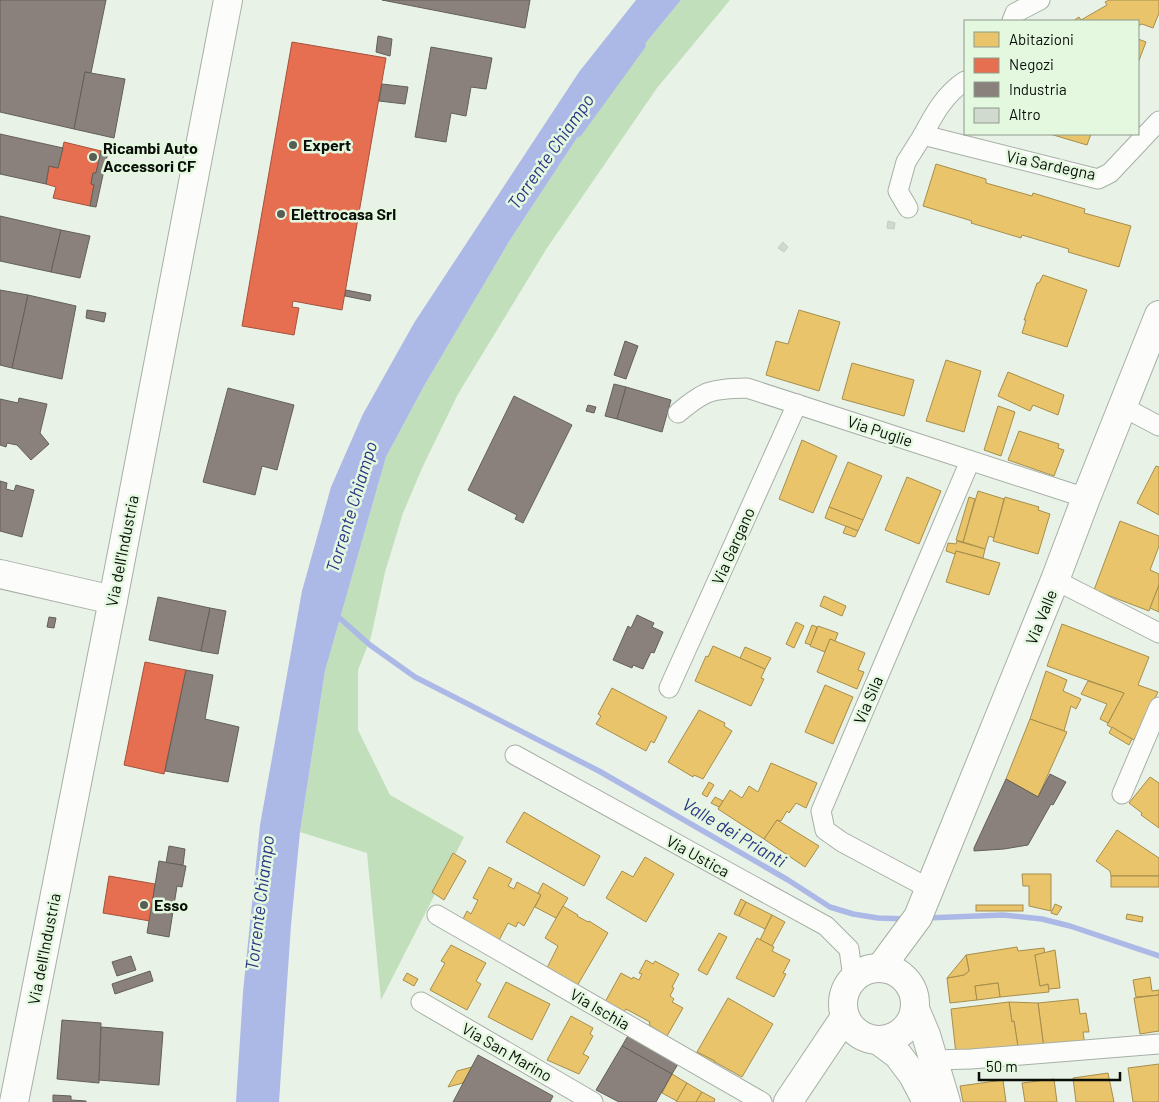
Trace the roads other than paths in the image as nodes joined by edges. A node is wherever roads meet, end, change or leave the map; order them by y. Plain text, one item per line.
1 (228, 0) edge
2 (1040, 0) edge
3 (1012, 20) edge
4 (964, 82) edge
5 (1159, 121) edge
6 (922, 135) junction
7 (908, 208) dead end
8 (1159, 315) edge
9 (797, 404) junction
10 (1123, 407) junction
11 (678, 413) dead end
12 (1159, 426) edge
13 (970, 461) junction
14 (1086, 498) junction
15 (0, 574) edge
16 (1055, 580) junction
17 (113, 600) junction
18 (1159, 633) edge
19 (669, 688) dead end
20 (1159, 707) edge
21 (515, 756) dead end
22 (1122, 794) dead end
23 (930, 889) junction
24 (437, 915) dead end
25 (918, 917) junction
26 (881, 967) junction
27 (853, 978) junction
28 (913, 997) junction
29 (421, 1002) dead end
30 (845, 1017) junction
31 (873, 1039) junction
32 (1159, 1044) edge
33 (933, 1060) junction
34 (812, 1066) junction
35 (14, 1102) edge
36 (593, 1102) edge
37 (762, 1102) edge
38 (788, 1102) edge
39 (927, 1102) edge
40 (946, 1102) edge

1 - 17 main road, Via dell'Industria
2 - 3 street
4 - 6 street
5 - 6 street, Via Sardegna
6 - 7 street
8 - 10 main road, Via Valle
9 - 11 street, Via Puglie
9 - 13 street, Via Puglie
9 - 19 street, Via Gargano
10 - 12 street
10 - 14 main road, Via Valle
13 - 14 street, Via Puglie
13 - 23 street, Via Sila
14 - 16 main road, Via Valle
15 - 17 main road
16 - 18 street
16 - 23 main road, Via Valle
17 - 35 main road, Via dell'Industria
20 - 22 street
21 - 27 street, Via Ustica
23 - 25 main road, Via Valle
24 - 37 street, Via Ischia
25 - 26 main road, Via Valle
25 - 28 main road, Via Valle
26 - 27 main road
26 - 28 main road
27 - 30 main road
28 - 31 main road, Via Valle
28 - 33 main road
29 - 36 street, Via San Marino
30 - 31 main road
30 - 34 main road
31 - 34 main road, Via Valle
31 - 39 main road
32 - 33 street
33 - 40 main road
34 - 38 main road

